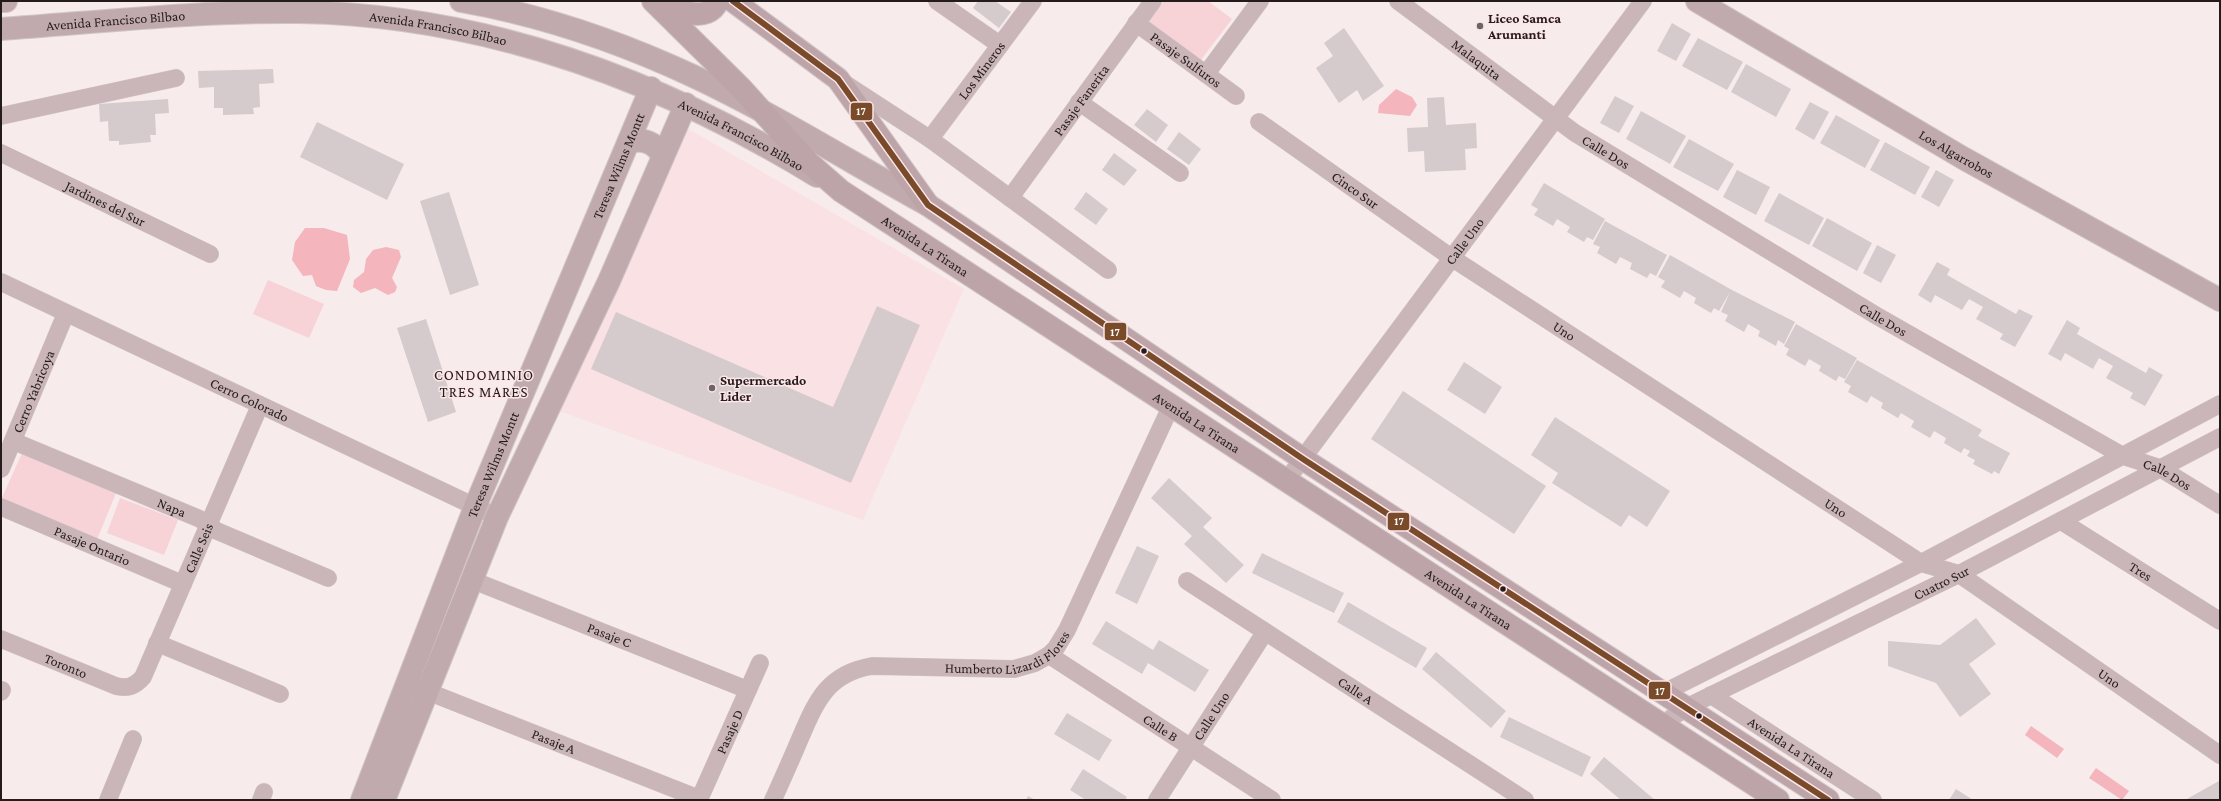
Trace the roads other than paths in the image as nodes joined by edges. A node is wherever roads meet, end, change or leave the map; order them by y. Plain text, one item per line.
1 (1, 1) edge
2 (6, 1) edge
3 (461, 1) edge
4 (653, 1) edge
5 (661, 1) edge
6 (718, 1) edge
7 (733, 1) edge
8 (937, 1) edge
9 (1033, 1) edge
10 (1152, 1) edge
11 (1398, 1) edge
12 (1643, 1) edge
13 (1697, 1) edge
14 (1251, 4) edge
15 (1136, 23) junction
16 (1, 30) edge
17 (1000, 45) junction
18 (1206, 74) junction
19 (176, 78) dead end
20 (838, 79) junction
21 (651, 88) junction
22 (1236, 96) dead end
23 (1079, 102) junction
24 (686, 104) junction
25 (765, 114) junction
26 (1, 116) edge
27 (1555, 119) junction
28 (1259, 122) dead end
29 (930, 139) junction
30 (629, 142) junction
31 (1, 153) edge
32 (663, 156) junction
33 (1180, 173) dead end
34 (841, 190) junction
35 (1010, 198) junction
36 (928, 205) junction
37 (210, 254) dead end
38 (1452, 258) junction
39 (1108, 270) dead end
40 (1, 282) edge
41 (2220, 300) edge
42 (66, 313) junction
43 (2220, 404) edge
44 (260, 405) junction
45 (1171, 406) junction
46 (2220, 437) edge
47 (13, 441) junction
48 (2123, 456) junction
49 (1303, 459) junction
50 (2160, 468) junction
51 (1, 469) edge
52 (1286, 482) junction
53 (2220, 505) edge
54 (1, 507) edge
55 (475, 507) junction
56 (497, 517) junction
57 (2061, 522) junction
58 (208, 525) junction
59 (1921, 563) junction
60 (1959, 574) junction
61 (328, 578) dead end
62 (472, 580) junction
63 (1187, 582) dead end
64 (183, 584) junction
65 (2220, 622) edge
66 (1265, 632) junction
67 (1, 639) edge
68 (157, 644) junction
69 (1049, 655) junction
70 (760, 662) dead end
71 (407, 683) junction
72 (131, 687) joint
73 (748, 690) junction
74 (427, 691) junction
75 (1663, 693) junction
76 (280, 694) dead end
77 (1711, 695) junction
78 (1685, 708) junction
79 (1662, 725) junction
80 (133, 739) dead end
81 (1191, 748) junction
82 (2220, 755) edge
83 (108, 800) edge
84 (362, 800) edge
85 (384, 800) edge
86 (699, 800) edge
87 (773, 800) edge
88 (1157, 800) edge
89 (1272, 800) edge
90 (1525, 800) edge
91 (1778, 800) edge
92 (1828, 800) edge
93 (1873, 800) edge

1 - 2 street
3 - 25 street, Avenida Francisco Bilbao
4 - 25 highway, Avenida La Tirana
5 - 6 highway
7 - 20 highway, Avenida La Tirana
8 - 17 street
9 - 17 street, Los Mineros
10 - 15 street, Pasaje Fanerita
11 - 27 street, Malaquita
12 - 27 street, Calle Uno
13 - 41 street, Los Algarrobos
14 - 18 street
15 - 18 street, Pasaje Sulfuros
15 - 23 street, Pasaje Fanerita
16 - 21 street, Avenida Francisco Bilbao
17 - 29 street, Los Mineros
18 - 22 street, Pasaje Sulfuros
19 - 26 street
20 - 29 street, Avenida La Tirana
20 - 36 highway, Avenida La Tirana
21 - 24 street, Avenida Francisco Bilbao
21 - 30 street, Teresa Wilms Montt
23 - 33 street
23 - 35 street, Pasaje Fanerita
24 - 32 street, Teresa Wilms Montt
24 - 34 street, Avenida Francisco Bilbao
25 - 34 highway, Avenida La Tirana
25 - 36 street, Avenida Francisco Bilbao
27 - 38 street, Calle Uno
27 - 48 street, Calle Dos
28 - 38 street, Cinco Sur
29 - 35 street, Avenida La Tirana
30 - 32 street
30 - 55 street, Teresa Wilms Montt
31 - 37 street, Jardines del Sur
32 - 56 street, Teresa Wilms Montt
34 - 45 highway, Avenida La Tirana
35 - 39 street, Avenida La Tirana
36 - 49 highway, Avenida La Tirana
38 - 49 street, Calle Uno
38 - 59 street, Uno
40 - 42 street, Cerro Colorado
42 - 44 street, Cerro Colorado
42 - 47 street, Cerro Yabricoya
43 - 48 street, Cuatro Sur
44 - 55 street, Cerro Colorado
44 - 58 street, Calle Seis
45 - 52 highway, Avenida La Tirana
45 - 69 street, Humberto Lizardi Flores
46 - 50 street, Cuatro Sur
47 - 51 street, Cerro Yabricoya
47 - 58 street, Napa
48 - 50 street, Calle Dos
48 - 59 street, Cuatro Sur
49 - 52 street, Calle Uno
49 - 75 highway, Avenida La Tirana
50 - 53 street, Calle Dos
50 - 57 street, Cuatro Sur
52 - 79 highway, Avenida La Tirana
54 - 64 street, Pasaje Ontario
55 - 56 street, Cerro Colorado
55 - 71 street, Teresa Wilms Montt
56 - 62 street, Teresa Wilms Montt
57 - 60 street, Cuatro Sur
57 - 65 street, Tres
58 - 61 street, Napa
58 - 64 street, Calle Seis
59 - 60 street, Uno
59 - 75 street, Cuatro Sur
60 - 77 street, Cuatro Sur
60 - 82 street, Uno
62 - 73 street, Pasaje C
62 - 74 street, Teresa Wilms Montt
63 - 66 street, Calle A
64 - 68 street, Calle Seis
66 - 81 street, Calle Uno
66 - 90 street, Calle A
67 - 72 street, Toronto
68 - 72 street, Calle Seis
68 - 76 street
69 - 81 street, Calle B
69 - 87 street, Humberto Lizardi Flores
70 - 73 street, Pasaje D
71 - 74 street, Pasaje A
71 - 84 street, Teresa Wilms Montt
73 - 86 street, Pasaje D
74 - 85 street, Teresa Wilms Montt
74 - 86 street, Pasaje A
75 - 78 highway, Avenida La Tirana
77 - 78 street, Cuatro Sur
77 - 93 street, Avenida La Tirana
78 - 79 street, Cuatro Sur
78 - 92 highway, Avenida La Tirana
79 - 91 highway, Avenida La Tirana
80 - 83 street
81 - 88 street, Calle Uno
81 - 89 street, Calle B

